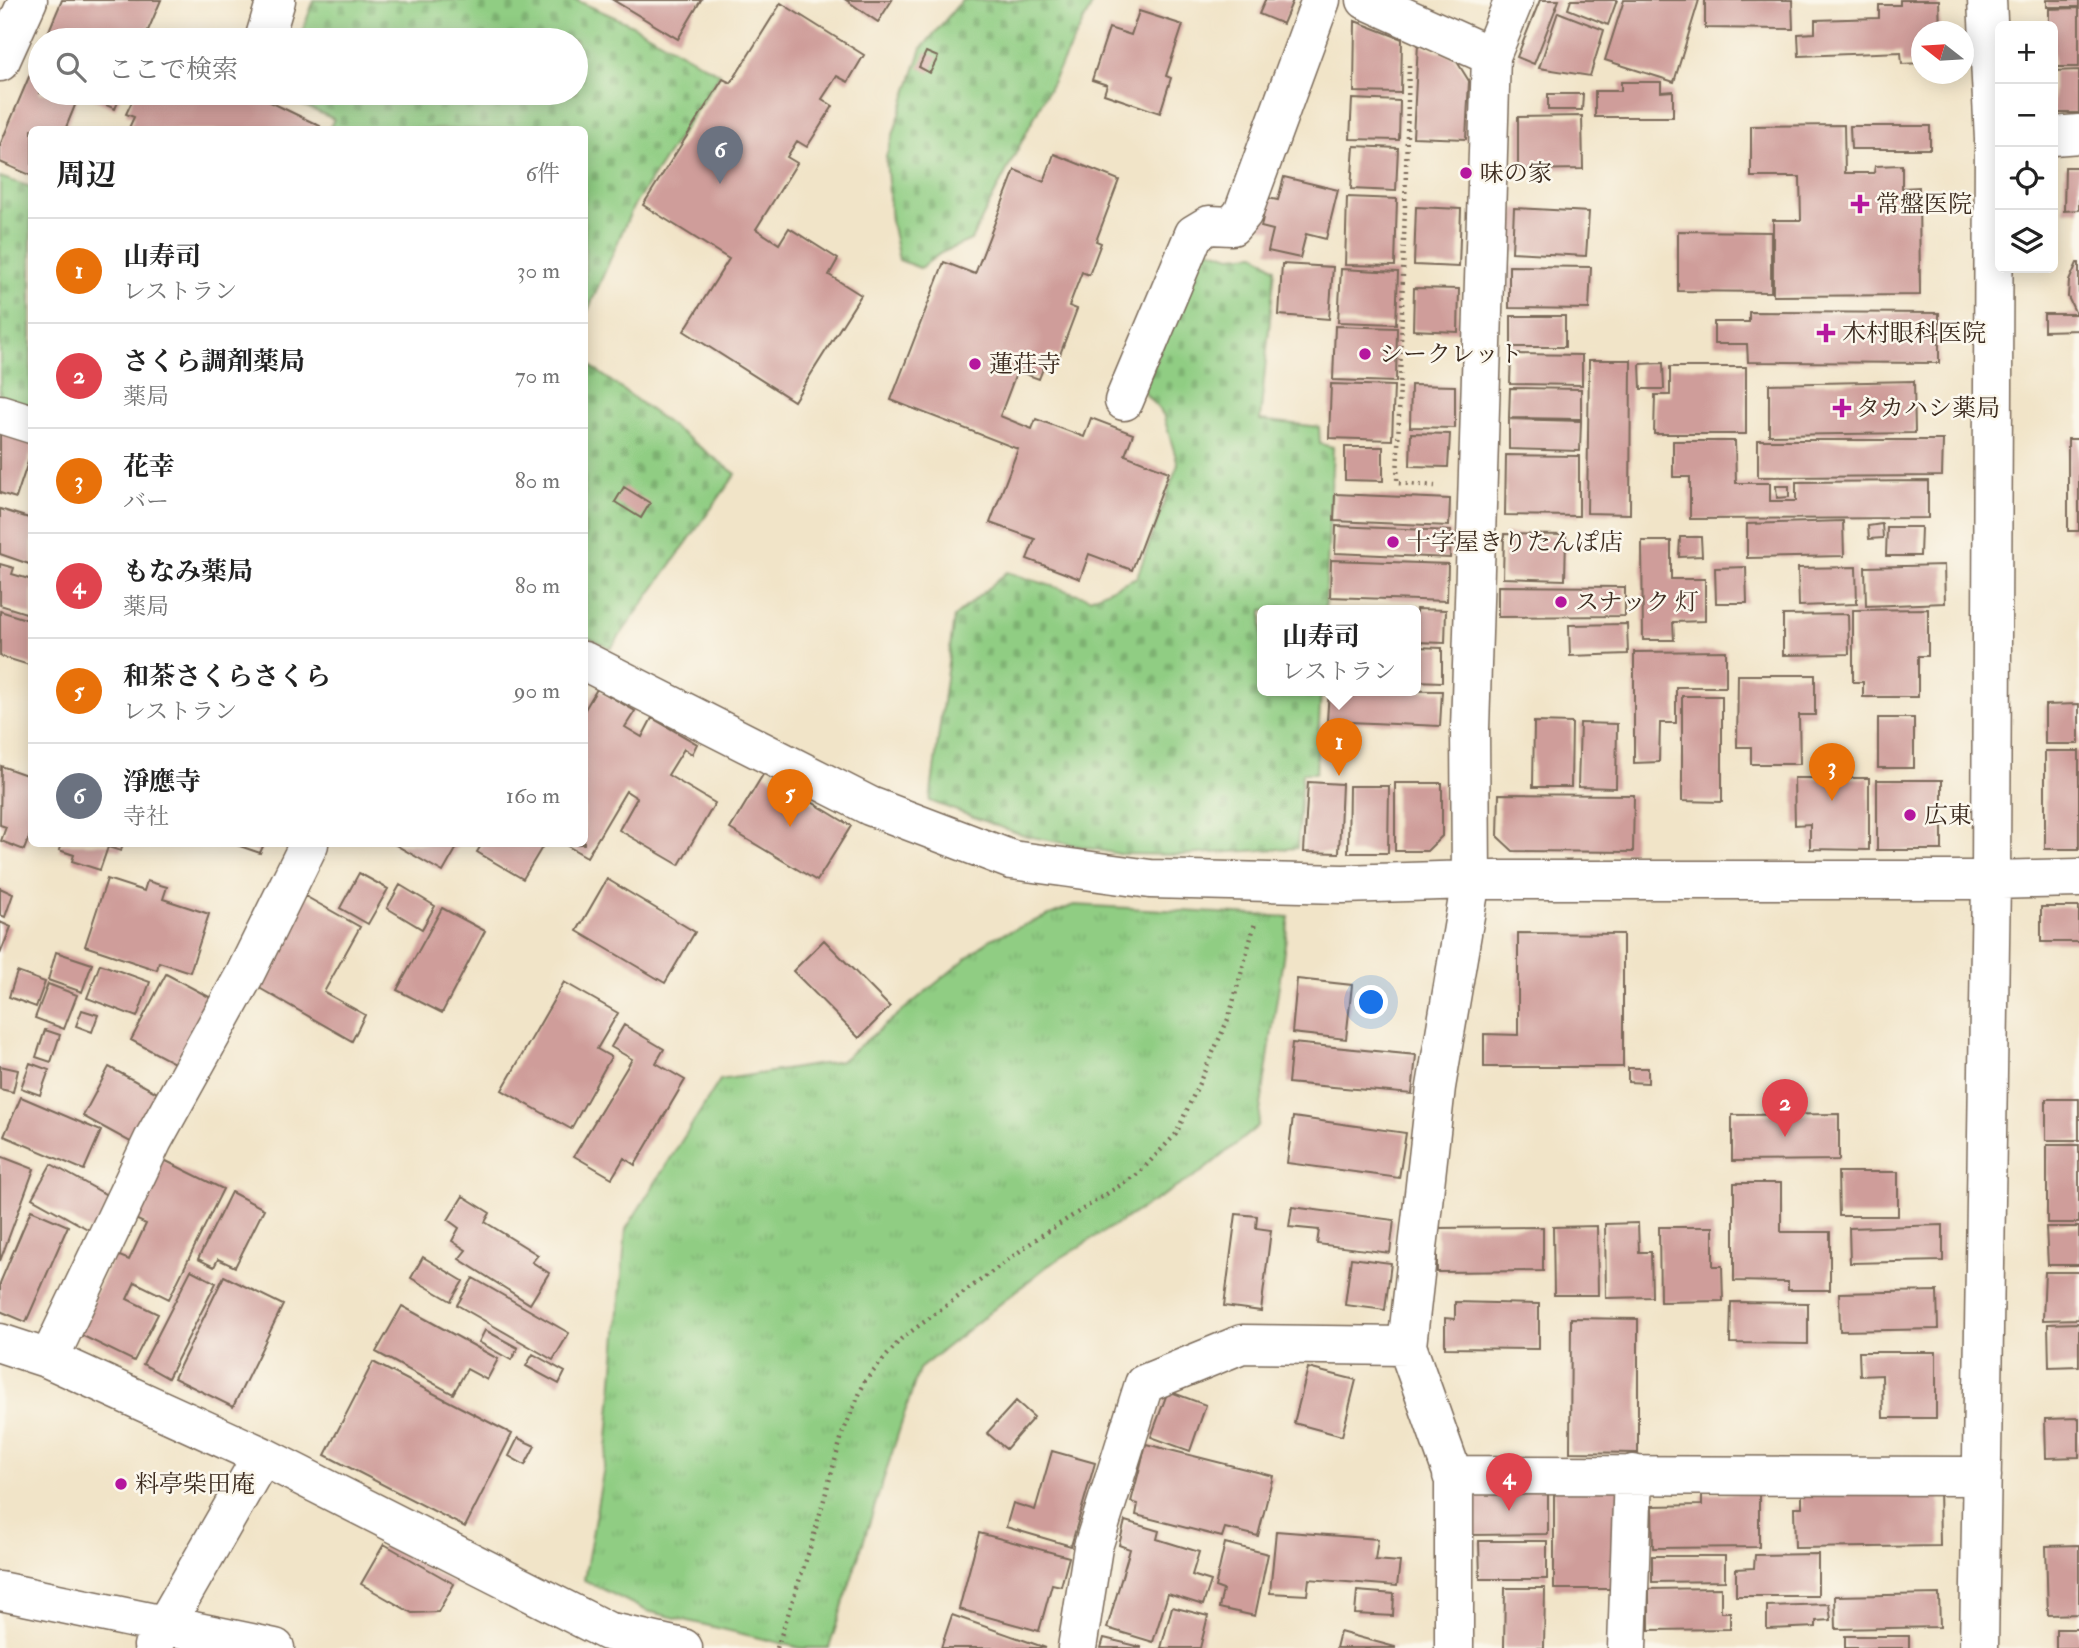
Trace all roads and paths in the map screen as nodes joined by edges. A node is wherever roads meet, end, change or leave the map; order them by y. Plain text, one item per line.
1 (27, 0) edge
2 (275, 0) edge
3 (1321, 0) edge
4 (1366, 0) edge
5 (1514, 0) edge
6 (1987, 0) edge
7 (1410, 20) junction
8 (267, 28) edge
9 (1491, 56) junction
10 (0, 62) edge
11 (1995, 110) edge
12 (2079, 134) edge
13 (2058, 136) edge
14 (1997, 147) edge
15 (1124, 401) dead end
16 (0, 414) edge
17 (28, 423) edge
18 (1478, 489) junction
19 (588, 664) edge
20 (308, 847) edge
21 (2079, 878) edge
22 (1471, 880) junction
23 (1991, 880) junction
24 (1266, 882) junction
25 (0, 1343) edge
26 (1408, 1346) junction
27 (49, 1359) junction
28 (262, 1456) junction
29 (1633, 1474) junction
30 (1452, 1475) junction
31 (1982, 1476) junction
32 (0, 1591) edge
33 (158, 1636) edge
34 (275, 1648) edge
35 (683, 1648) edge
36 (777, 1648) edge
37 (1077, 1648) edge
38 (1454, 1648) edge
39 (1627, 1648) edge
40 (1979, 1648) edge

1 - 10 street
2 - 8 street
3 - 15 street
4 - 7 street
5 - 9 street
6 - 11 street
7 - 9 street
7 - 18 path
9 - 18 street
12 - 13 street
14 - 23 street
16 - 17 street
18 - 22 street
19 - 24 street
20 - 27 street
21 - 23 street
22 - 23 street
22 - 24 street
22 - 26 street
23 - 31 street
24 - 36 path
25 - 27 street
26 - 30 street
26 - 37 street
27 - 28 street
28 - 33 street
28 - 35 street
29 - 30 street
29 - 31 street
29 - 39 street
30 - 38 street
31 - 40 street
32 - 33 street
33 - 34 street

